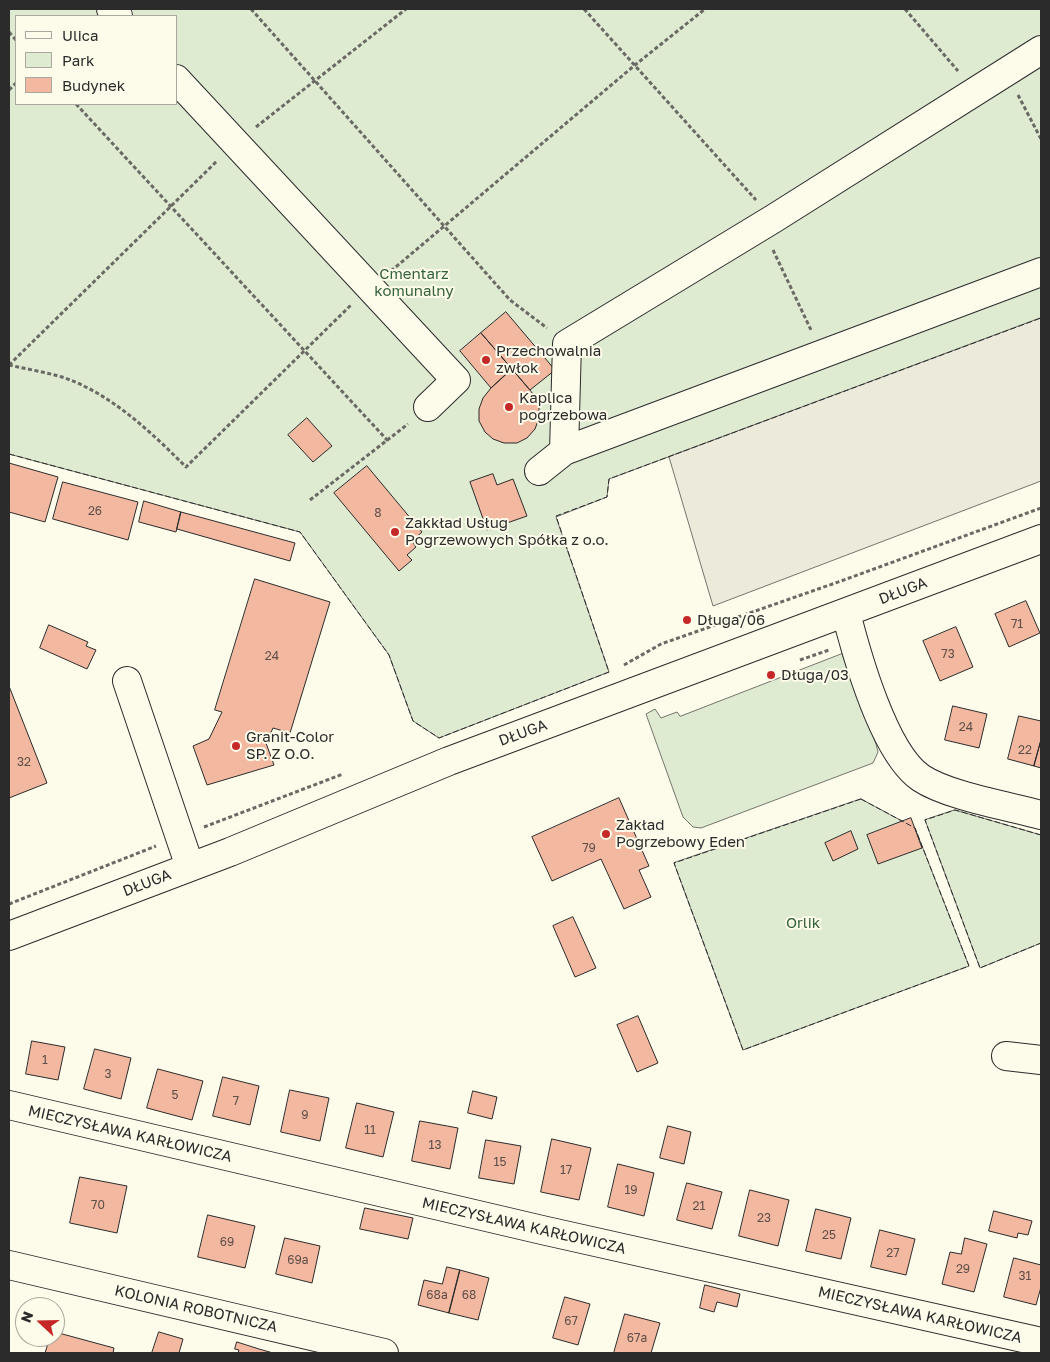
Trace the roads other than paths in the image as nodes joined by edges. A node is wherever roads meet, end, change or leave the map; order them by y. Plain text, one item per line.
1 (1041, 50) edge
2 (178, 81) edge
3 (1041, 272) edge
4 (428, 408) road end
5 (564, 451) junction
6 (539, 471) dead end
7 (1041, 539) edge
8 (846, 613) junction
9 (127, 681) dead end
10 (1041, 815) edge
11 (190, 867) junction
12 (9, 936) edge
13 (1006, 1056) dead end
14 (1041, 1060) edge
15 (9, 1105) edge
16 (9, 1265) edge
17 (1041, 1342) edge
18 (384, 1353) edge

1 - 5 street
2 - 4 street
3 - 5 street
5 - 6 street
7 - 8 street, DŁUGA
8 - 10 street
8 - 11 street, DŁUGA
9 - 11 street
11 - 12 street, DŁUGA
13 - 14 street
15 - 17 street, MIECZYSŁAWA KARŁOWICZA
16 - 18 street, KOLONIA ROBOTNICZA

